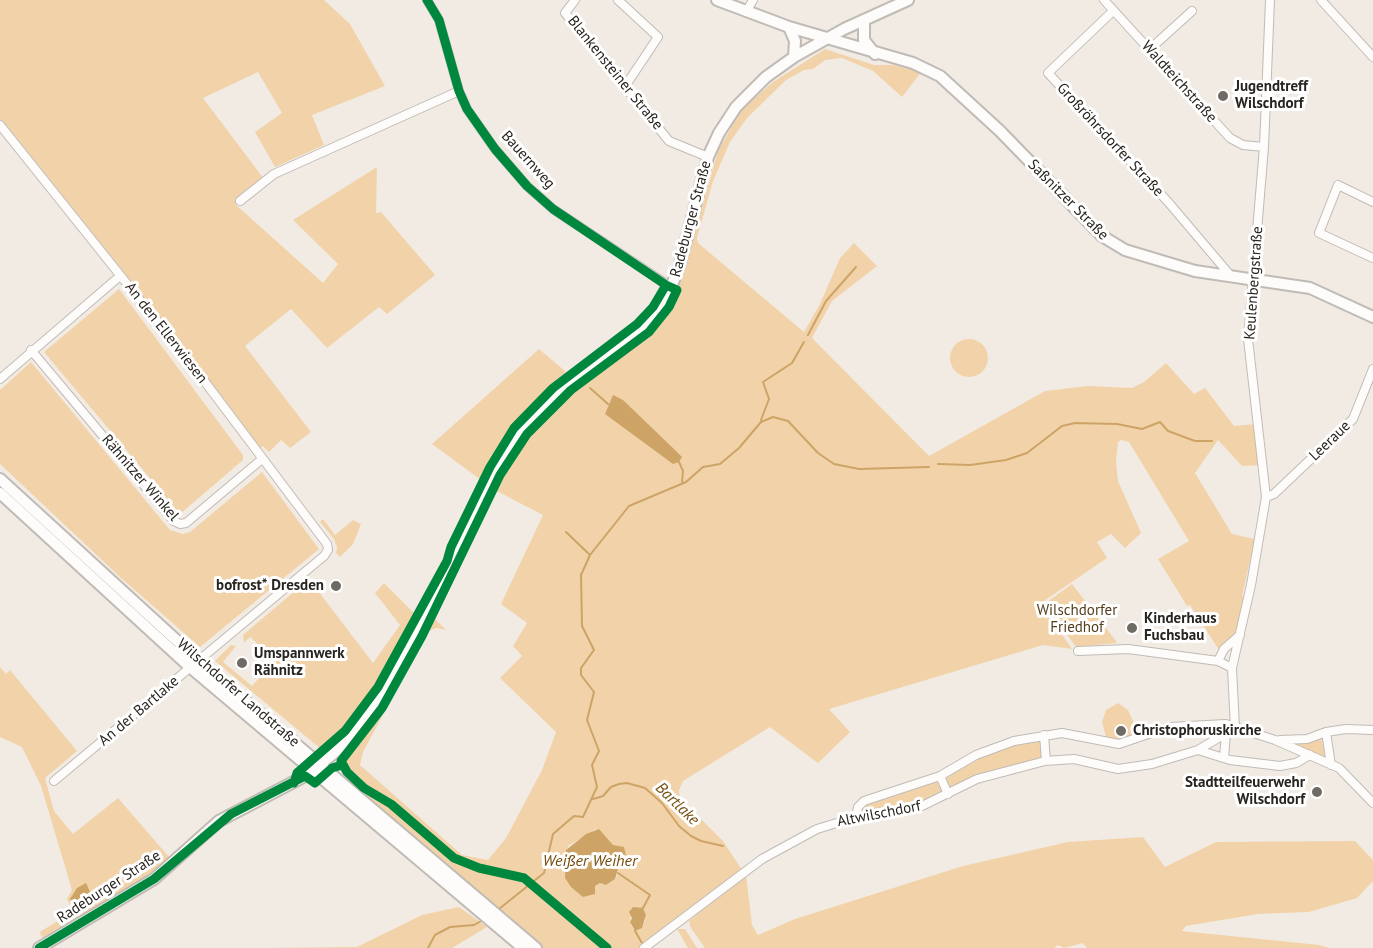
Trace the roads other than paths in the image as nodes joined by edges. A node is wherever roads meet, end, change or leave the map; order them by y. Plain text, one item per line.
1 (427, 0) edge
2 (575, 0) edge
3 (618, 0) edge
4 (717, 0) edge
5 (753, 0) edge
6 (908, 0) edge
7 (1104, 0) edge
8 (1270, 0) edge
9 (1321, 0) edge
10 (1113, 11) junction
11 (1192, 11) dead end
12 (746, 12) junction
13 (864, 20) junction
14 (789, 27) junction
15 (826, 39) junction
16 (1150, 49) junction
17 (875, 54) junction
18 (794, 57) junction
19 (1373, 57) edge
20 (626, 85) junction
21 (459, 91) junction
22 (0, 125) edge
23 (1264, 147) junction
24 (708, 157) junction
25 (240, 201) dead end
26 (1373, 202) edge
27 (1373, 258) edge
28 (120, 276) junction
29 (1230, 276) junction
30 (1253, 278) junction
31 (672, 288) junction
32 (1373, 317) edge
33 (32, 350) junction
34 (1373, 369) edge
35 (0, 379) edge
36 (262, 459) junction
37 (0, 479) edge
38 (0, 493) edge
39 (1266, 497) junction
40 (327, 544) joint
41 (1240, 635) junction
42 (1078, 651) dead end
43 (1218, 661) junction
44 (195, 664) junction
45 (1232, 668) junction
46 (1235, 728) junction
47 (1373, 730) edge
48 (1326, 732) junction
49 (1226, 733) junction
50 (1044, 735) junction
51 (1275, 740) junction
52 (1198, 750) junction
53 (333, 754) junction
54 (1310, 755) junction
55 (1224, 758) junction
56 (1046, 761) junction
57 (1331, 765) junction
58 (317, 767) junction
59 (940, 776) junction
60 (54, 781) dead end
61 (340, 781) junction
62 (948, 794) junction
63 (1373, 803) edge
64 (856, 817) junction
65 (645, 947) edge
66 (39, 948) edge
67 (523, 948) edge
68 (536, 948) edge

1 - 21 street, Bauernweg
2 - 20 street, Blankensteiner Straße
3 - 20 street
4 - 12 main road, Saßnitzer Straße
5 - 12 street
6 - 13 main road, Radeburger Straße
7 - 10 street, Waldteichstraße
8 - 23 street, Keulenbergstraße
9 - 19 street
10 - 16 street, Waldteichstraße
10 - 29 street, Großröhrsdorfer Straße
11 - 16 street
12 - 14 main road, Saßnitzer Straße
13 - 15 main road, Radeburger Straße
13 - 17 main road
14 - 15 main road, Saßnitzer Straße
14 - 18 main road
15 - 17 main road, Saßnitzer Straße
15 - 18 main road, Radeburger Straße
16 - 23 street, Waldteichstraße
17 - 29 main road, Saßnitzer Straße
18 - 24 main road, Radeburger Straße
20 - 24 street, Blankensteiner Straße
21 - 25 street
21 - 31 street, Bauernweg
22 - 28 street, An den Ellerwiesen
23 - 30 street, Keulenbergstraße
24 - 31 main road, Radeburger Straße
26 - 27 street
28 - 33 street
28 - 36 street, An den Ellerwiesen
29 - 30 main road, Saßnitzer Straße
30 - 32 main road, Saßnitzer Straße
30 - 39 street, Keulenbergstraße
31 - 53 main road, Radeburger Straße
33 - 35 street
33 - 36 street, Rähnitzer Winkel
34 - 39 street, Leeraue
36 - 40 street, An den Ellerwiesen
37 - 44 main road, Wilschdorfer Landstraße
38 - 44 main road, Wilschdorfer Landstraße
39 - 41 street, Keulenbergstraße
40 - 44 street, An der Bartlake
41 - 43 street
41 - 45 street, Keulenbergstraße
42 - 43 street
43 - 45 street
44 - 58 main road, Wilschdorfer Landstraße
44 - 60 street, An der Bartlake
45 - 46 street, Keulenbergstraße
46 - 49 street, Altwilschdorf
46 - 50 street
46 - 51 street
47 - 48 street
48 - 51 street
48 - 57 street
49 - 52 street, Altwilschdorf
49 - 55 street
50 - 56 street
50 - 59 street
51 - 54 street
52 - 55 street
52 - 56 street, Altwilschdorf
53 - 58 main road, Radeburger Straße
53 - 61 main road
54 - 55 street
54 - 57 street
56 - 62 street, Altwilschdorf
57 - 63 street
58 - 61 main road, Wilschdorfer Landstraße
58 - 66 main road, Radeburger Straße
58 - 67 main road, Wilschdorfer Landstraße
59 - 62 street
59 - 64 street
61 - 68 main road, Wilschdorfer Landstraße
62 - 64 street, Altwilschdorf
64 - 65 street, Altwilschdorf

